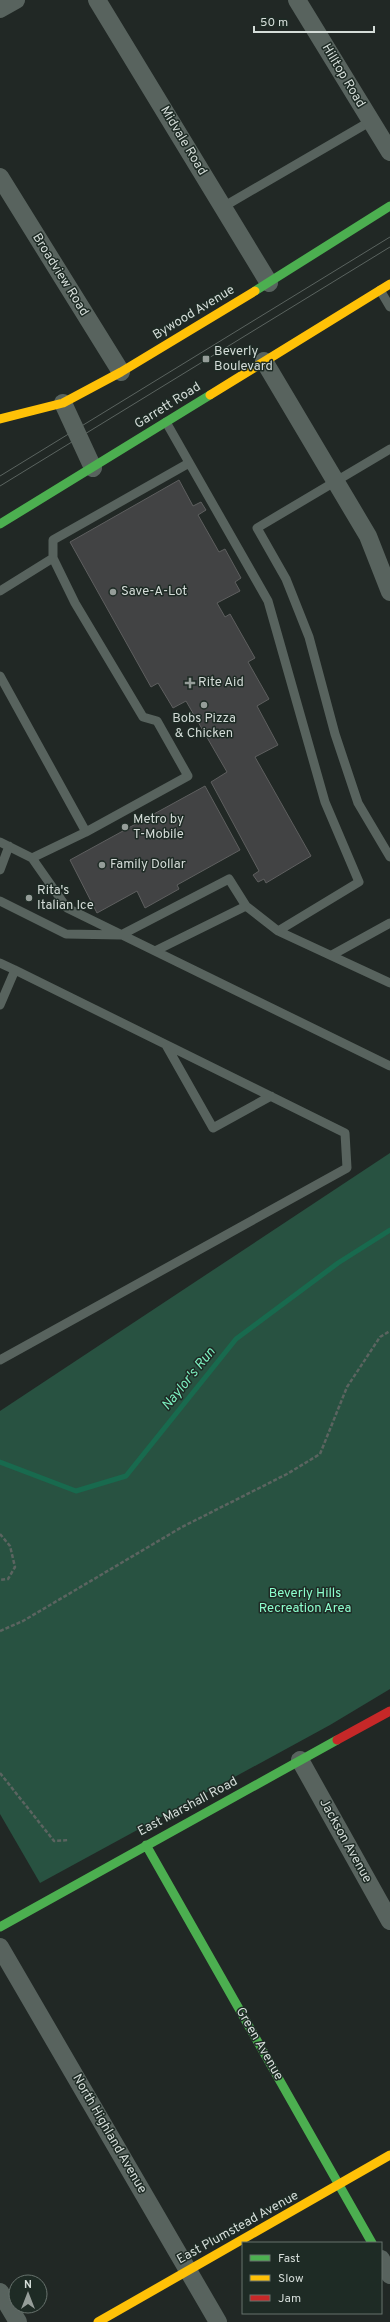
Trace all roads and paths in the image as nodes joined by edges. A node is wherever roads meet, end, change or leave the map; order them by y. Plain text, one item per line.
1 (16, 0) edge
2 (97, 0) edge
3 (297, 0) edge
4 (0, 9) edge
5 (371, 121) junction
6 (390, 152) edge
7 (0, 177) edge
8 (390, 206) edge
9 (223, 207) junction
10 (269, 283) junction
11 (390, 284) edge
12 (380, 290) junction
13 (390, 307) edge
14 (264, 361) junction
15 (121, 372) junction
16 (62, 403) junction
17 (0, 419) edge
18 (166, 422) junction
19 (390, 449) edge
20 (189, 463) junction
21 (93, 468) junction
22 (335, 481) junction
23 (0, 524) edge
24 (53, 558) junction
25 (0, 591) edge
26 (390, 592) edge
27 (0, 676) edge
28 (86, 832) junction
29 (0, 842) edge
30 (9, 846) junction
31 (390, 857) edge
32 (32, 858) junction
33 (0, 870) edge
34 (0, 901) edge
35 (246, 906) junction
36 (390, 923) edge
37 (278, 931) junction
38 (121, 935) junction
39 (155, 951) junction
40 (332, 956) junction
41 (0, 963) edge
42 (15, 970) junction
43 (390, 982) edge
44 (0, 1005) edge
45 (166, 1045) junction
46 (390, 1066) edge
47 (271, 1096) junction
48 (390, 1331) edge
49 (0, 1360) edge
50 (0, 1534) edge
51 (0, 1580) edge
52 (0, 1631) edge
53 (390, 1711) edge
54 (300, 1760) junction
55 (0, 1773) edge
56 (69, 1840) dead end
57 (146, 1845) junction
58 (390, 1921) edge
59 (0, 1927) edge
60 (0, 1947) edge
61 (390, 2155) edge
62 (340, 2186) junction
63 (371, 2242) edge
64 (382, 2261) edge
65 (188, 2270) junction
66 (390, 2275) edge
67 (0, 2292) edge
68 (18, 2322) edge
69 (98, 2322) edge
70 (218, 2322) edge

1 - 4 street
2 - 9 street, Midvale Road
3 - 5 street, Hilltop Road
5 - 6 street, Hilltop Road
5 - 9 lane
7 - 15 street, Broadview Road
8 - 10 main road, Bywood Avenue
9 - 10 street, Midvale Road
10 - 15 main road, Bywood Avenue
11 - 12 main road, Garrett Road
12 - 13 lane
12 - 14 main road, Garrett Road
14 - 18 main road, Garrett Road
14 - 22 street
15 - 16 main road, Bywood Avenue
16 - 17 main road, Bywood Avenue
16 - 21 street
18 - 20 lane
18 - 21 main road, Garrett Road
19 - 22 lane
20 - 24 lane
20 - 37 lane
21 - 23 main road, Garrett Road
22 - 26 street
22 - 31 lane
24 - 25 lane
24 - 28 lane
27 - 28 lane
28 - 32 lane
29 - 30 lane
30 - 32 lane
30 - 33 lane
32 - 38 lane
34 - 38 lane
35 - 37 lane
35 - 38 lane
35 - 39 lane
36 - 40 lane
37 - 40 lane
38 - 39 lane
39 - 46 lane
40 - 43 lane
41 - 42 lane
42 - 44 lane
42 - 45 lane
45 - 47 lane
45 - 47 lane
47 - 49 lane
48 - 52 path
50 - 51 path
53 - 54 main road, East Marshall Road
54 - 57 main road, East Marshall Road
54 - 58 street, Jackson Avenue
55 - 56 path
57 - 59 main road, East Marshall Road
57 - 62 main road, Green Avenue
60 - 65 street, North Highland Avenue
61 - 62 main road, East Plumstead Avenue
62 - 63 main road, Green Avenue
62 - 65 main road, East Plumstead Avenue
64 - 66 street
65 - 69 main road, East Plumstead Avenue
65 - 70 street, North Highland Avenue
67 - 68 street

